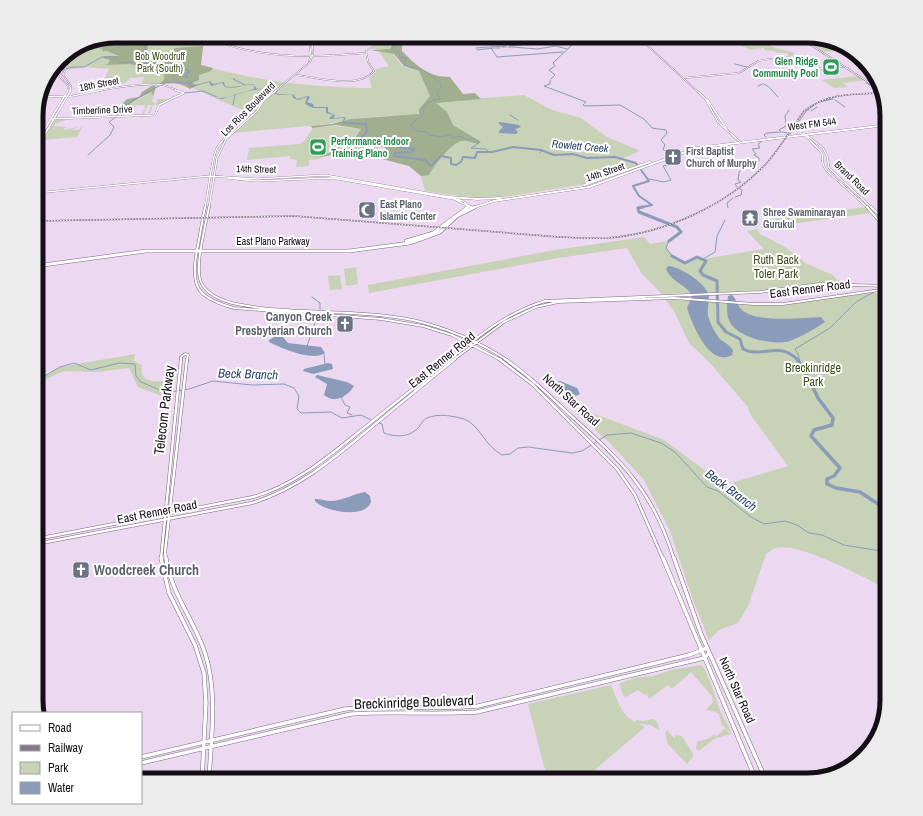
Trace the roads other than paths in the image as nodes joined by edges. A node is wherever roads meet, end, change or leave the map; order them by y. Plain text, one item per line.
1 (114, 43) edge
2 (227, 43) edge
3 (311, 43) edge
4 (376, 43) edge
5 (647, 43) edge
6 (809, 43) edge
7 (94, 47) edge
8 (367, 50) junction
9 (366, 53) junction
10 (312, 57) junction
11 (68, 61) edge
12 (846, 67) junction
13 (295, 75) junction
14 (684, 78) junction
15 (872, 83) edge
16 (277, 88) junction
17 (45, 97) edge
18 (65, 97) junction
19 (155, 115) joint
20 (50, 119) junction
21 (53, 119) junction
22 (880, 126) edge
23 (43, 132) edge
24 (805, 134) junction
25 (43, 137) edge
26 (739, 141) junction
27 (816, 144) junction
28 (215, 158) junction
29 (212, 165) junction
30 (216, 165) junction
31 (210, 177) junction
32 (213, 177) junction
33 (212, 192) junction
34 (553, 192) junction
35 (43, 193) edge
36 (207, 193) junction
37 (429, 194) junction
38 (450, 197) junction
39 (500, 198) junction
40 (210, 202) junction
41 (206, 203) junction
42 (463, 203) junction
43 (471, 207) junction
44 (464, 209) junction
45 (880, 215) edge
46 (456, 216) junction
47 (880, 222) edge
48 (200, 232) junction
49 (205, 232) junction
50 (197, 250) junction
51 (202, 250) junction
52 (43, 263) edge
53 (198, 273) junction
54 (193, 274) junction
55 (880, 286) edge
56 (880, 290) edge
57 (261, 306) junction
58 (302, 309) junction
59 (258, 311) junction
60 (301, 313) junction
61 (502, 318) junction
62 (412, 320) junction
63 (506, 321) junction
64 (410, 323) junction
65 (442, 328) junction
66 (439, 331) junction
67 (473, 341) junction
68 (470, 343) junction
69 (478, 343) junction
70 (474, 346) junction
71 (434, 372) junction
72 (438, 374) junction
73 (387, 410) junction
74 (390, 413) junction
75 (169, 516) junction
76 (163, 518) junction
77 (68, 533) junction
78 (43, 538) edge
79 (67, 538) junction
80 (43, 543) edge
81 (707, 648) junction
82 (701, 652) junction
83 (709, 653) junction
84 (704, 658) junction
85 (210, 740) junction
86 (204, 742) junction
87 (210, 747) junction
88 (203, 748) junction
89 (142, 757) edge
90 (142, 764) edge
91 (202, 773) edge
92 (209, 773) edge
93 (753, 773) edge
94 (763, 773) edge

1 - 7 main road
2 - 10 main road
3 - 10 main road
4 - 8 main road
5 - 14 main road
6 - 12 main road
8 - 9 main road
8 - 13 main road
9 - 10 main road
9 - 13 main road
10 - 13 main road, Los Rios Boulevard
10 - 16 main road, Los Rios Boulevard
11 - 18 main road
12 - 14 main road
12 - 15 main road
13 - 16 main road, Los Rios Boulevard
14 - 26 main road
16 - 28 main road, Los Rios Boulevard
17 - 18 main road, 18th Street
18 - 19 main road, 18th Street
18 - 20 main road
18 - 21 main road
19 - 21 main road, Timberline Drive
20 - 21 main road, Timberline Drive
20 - 23 main road
21 - 25 main road
22 - 24 main road, West FM 544
24 - 26 main road, West FM 544
24 - 27 main road, Brand Road
26 - 34 main road, 14th Street
27 - 45 main road, Brand Road
27 - 47 main road, Brand Road
28 - 29 main road, Los Rios Boulevard
28 - 30 main road, Los Rios Boulevard
29 - 30 main road
29 - 31 main road, Los Rios Boulevard
30 - 32 main road, Los Rios Boulevard
31 - 32 main road, 14th Street
31 - 35 main road, 14th Street
31 - 36 main road, Los Rios Boulevard
32 - 33 main road, Los Rios Boulevard
32 - 37 main road, 14th Street
33 - 36 main road
33 - 40 main road, Los Rios Boulevard
34 - 39 main road, 14th Street
34 - 43 main road, 14th Street
36 - 41 main road, Los Rios Boulevard
37 - 38 main road, 14th Street
37 - 42 main road, 14th Street
38 - 39 main road
38 - 43 main road, 14th Street
39 - 43 main road, East Plano Parkway
40 - 41 main road
40 - 49 main road, Los Rios Boulevard
41 - 48 main road, Los Rios Boulevard
42 - 43 main road, 14th Street
42 - 44 main road
43 - 44 main road, East Plano Parkway
43 - 46 main road, East Plano Parkway
44 - 46 main road, East Plano Parkway
46 - 51 main road, East Plano Parkway
48 - 49 main road
48 - 50 main road, Los Rios Boulevard
49 - 51 main road, Los Rios Boulevard
50 - 51 main road, East Plano Parkway
50 - 52 main road, East Plano Parkway
50 - 54 main road
51 - 53 main road
53 - 54 main road
53 - 57 main road, North Star Road
54 - 59 main road, North Star Road
55 - 61 main road, East Renner Road
56 - 63 main road, East Renner Road
57 - 58 main road, North Star Road
57 - 59 main road
58 - 60 main road
58 - 62 main road, North Star Road
59 - 60 main road, North Star Road
60 - 64 main road, North Star Road
61 - 63 main road
61 - 67 main road, East Renner Road
62 - 64 main road
62 - 65 main road, North Star Road
63 - 69 main road, East Renner Road
64 - 66 main road, North Star Road
65 - 66 main road
65 - 67 main road, North Star Road
66 - 68 main road, North Star Road
67 - 68 main road, East Renner Road
67 - 69 main road, North Star Road
68 - 70 main road, North Star Road
68 - 71 main road, East Renner Road
69 - 70 main road, East Renner Road
69 - 81 main road, North Star Road
70 - 72 main road, East Renner Road
70 - 82 main road, North Star Road
71 - 72 main road
71 - 73 main road, East Renner Road
72 - 74 main road, East Renner Road
73 - 74 main road
73 - 75 main road, East Renner Road
74 - 75 main road, East Renner Road
75 - 76 main road, East Renner Road
75 - 76 main road, Telecom Parkway
75 - 85 main road, Telecom Parkway
76 - 77 main road, East Renner Road
76 - 79 main road, East Renner Road
76 - 86 main road, Telecom Parkway
77 - 78 main road, East Renner Road
77 - 79 main road
79 - 80 main road, East Renner Road
81 - 82 main road, Breckinridge Boulevard
81 - 83 main road, North Star Road
82 - 84 main road, North Star Road
82 - 85 main road, Breckinridge Boulevard
83 - 84 main road
83 - 94 main road, North Star Road
84 - 87 main road, Breckinridge Boulevard
84 - 93 main road, North Star Road
85 - 86 main road, Breckinridge Boulevard
85 - 87 main road, Telecom Parkway
86 - 88 main road, Telecom Parkway
86 - 89 main road, Breckinridge Boulevard
87 - 88 main road, Breckinridge Boulevard
87 - 92 main road, Telecom Parkway
88 - 90 main road, Breckinridge Boulevard
88 - 91 main road, Telecom Parkway

